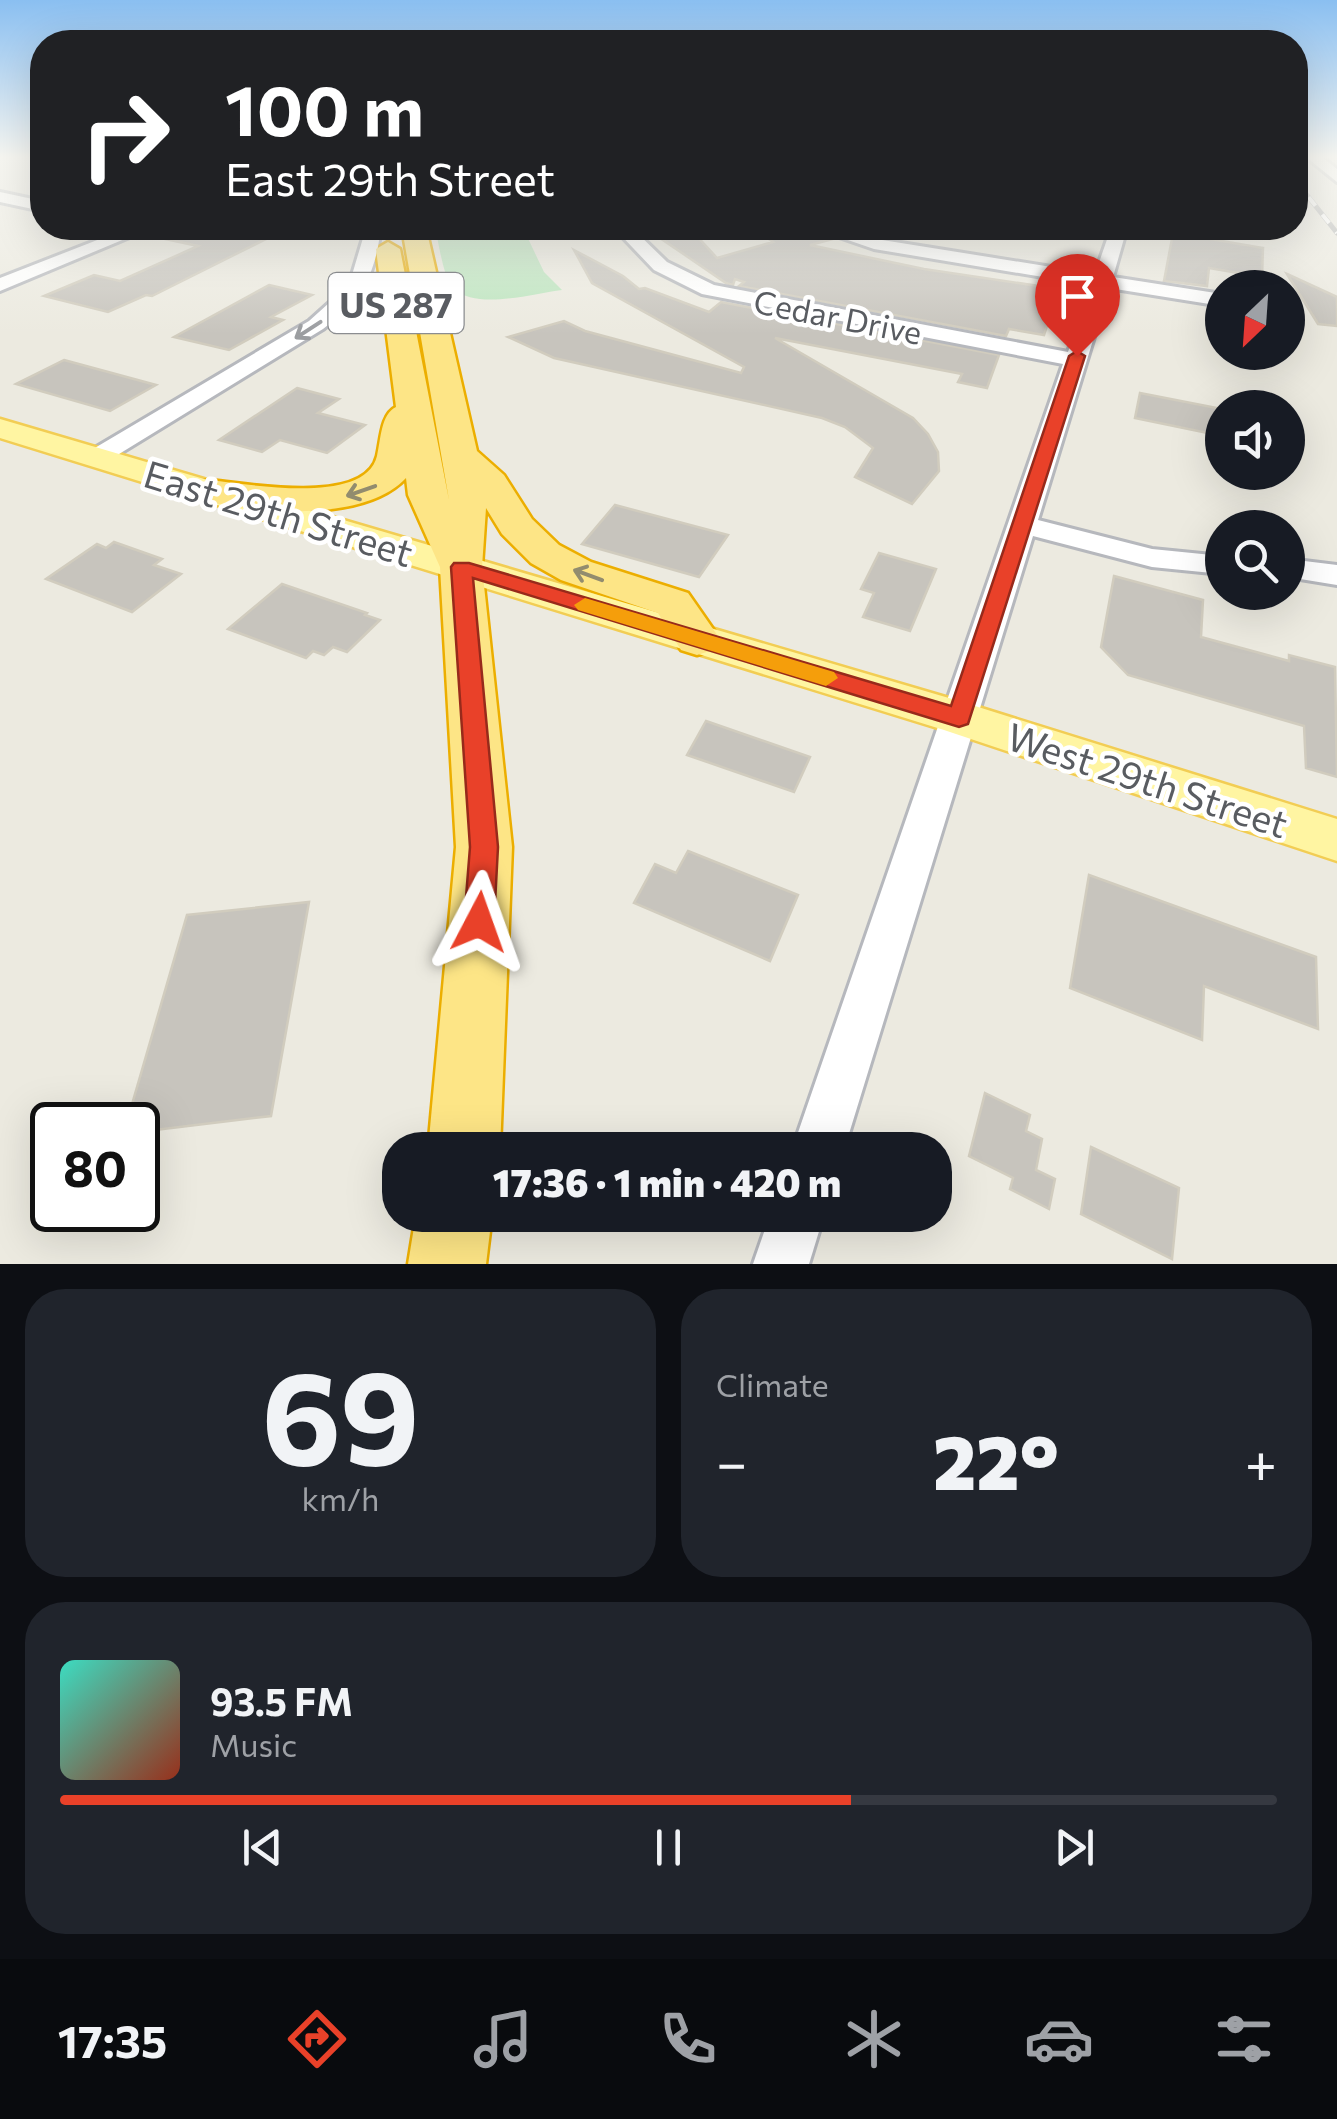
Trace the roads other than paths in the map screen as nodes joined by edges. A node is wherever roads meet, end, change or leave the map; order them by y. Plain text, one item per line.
1 (112, 240) edge
2 (371, 240) edge
3 (383, 240) edge
4 (416, 240) edge
5 (633, 240) edge
6 (861, 240) edge
7 (1115, 240) edge
8 (1102, 280) junction
9 (0, 285) edge
10 (1205, 297) edge
11 (1076, 360) junction
12 (410, 379) junction
13 (0, 428) edge
14 (97, 457) junction
15 (462, 458) junction
16 (208, 491) junction
17 (1022, 525) junction
18 (1205, 563) edge
19 (461, 567) junction
20 (1305, 570) edge
21 (1337, 575) edge
22 (697, 638) junction
23 (959, 718) junction
24 (1337, 840) edge
25 (465, 1132) edge
26 (824, 1132) edge
27 (452, 1232) edge
28 (791, 1232) edge
29 (447, 1264) edge
30 (781, 1264) edge

1 - 9 street
2 -> 14 street
3 - 12 highway, US 287
4 - 15 highway, US 287
5 - 11 street, Cedar Drive
6 - 8 street
7 - 8 street
8 - 10 street
8 - 11 street
11 - 17 street
12 -> 16 highway
12 - 19 highway, US 287
13 - 14 main road, East 29th Street
14 - 16 main road, East 29th Street
15 - 19 highway, US 287
22 -> 15 highway
16 - 19 main road, East 29th Street
17 - 18 street
17 - 23 street
19 - 22 main road, East 29th Street
19 - 25 highway, US 287
20 - 21 street
22 - 23 main road, East 29th Street
23 - 24 main road, West 29th Street
23 - 26 street
27 - 29 highway
28 - 30 street

